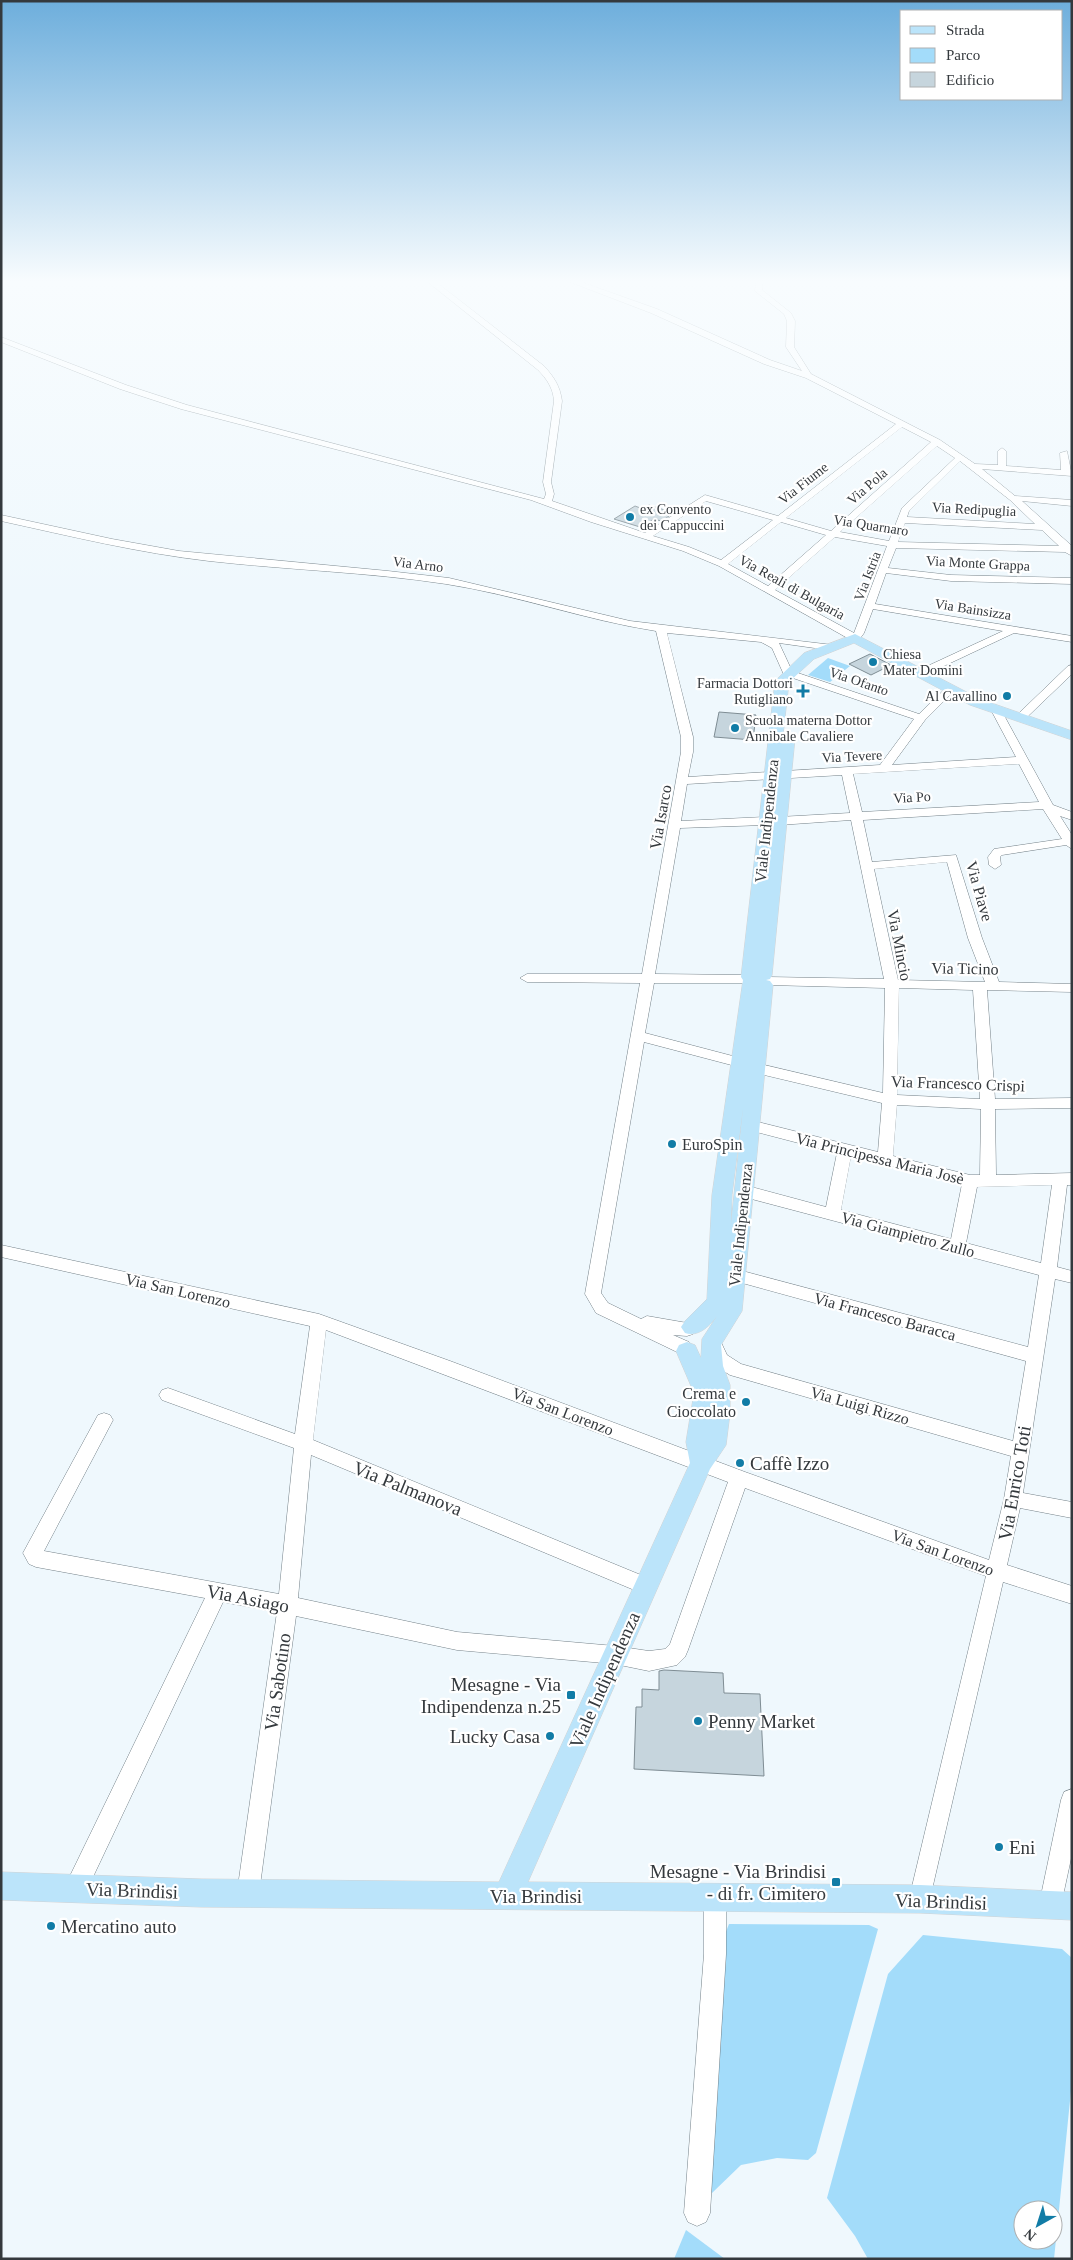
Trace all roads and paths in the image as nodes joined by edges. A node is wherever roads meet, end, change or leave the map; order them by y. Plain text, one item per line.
1 (124, 387) edge
2 (555, 387) edge
3 (831, 387) edge
4 (901, 424) junction
5 (937, 442) junction
6 (1002, 451) dead end
7 (1064, 453) dead end
8 (960, 457) junction
9 (973, 466) junction
10 (1002, 468) junction
11 (1069, 473) edge
12 (547, 482) junction
13 (533, 493) junction
14 (1013, 498) junction
15 (547, 502) junction
16 (1072, 503) edge
17 (1, 518) edge
18 (780, 518) junction
19 (902, 520) junction
20 (1044, 526) junction
21 (669, 531) junction
22 (833, 534) junction
23 (645, 537) junction
24 (894, 545) junction
25 (1070, 550) edge
26 (719, 563) junction
27 (884, 570) junction
28 (1072, 581) edge
29 (770, 589) junction
30 (870, 606) junction
31 (660, 629) junction
32 (1012, 629) junction
33 (764, 638) junction
34 (855, 638) junction
35 (1072, 639) edge
36 (829, 647) junction
37 (1072, 668) edge
38 (923, 672) junction
39 (788, 673) junction
40 (951, 689) junction
41 (996, 710) junction
42 (920, 718) junction
43 (1020, 718) junction
44 (1072, 736) edge
45 (1024, 760) junction
46 (883, 769) junction
47 (847, 771) junction
48 (777, 775) junction
49 (683, 781) junction
50 (1048, 807) junction
51 (856, 815) junction
52 (1072, 816) edge
53 (772, 821) junction
54 (675, 826) junction
55 (1071, 843) edge
56 (995, 865) dead end
57 (867, 866) junction
58 (527, 978) dead end
59 (647, 979) junction
60 (757, 980) junction
61 (892, 984) junction
62 (987, 986) junction
63 (1072, 988) edge
64 (637, 1036) junction
65 (748, 1065) junction
66 (890, 1100) junction
67 (1072, 1103) edge
68 (988, 1104) junction
69 (750, 1125) junction
70 (845, 1150) junction
71 (885, 1159) junction
72 (1066, 1179) edge
73 (988, 1180) junction
74 (970, 1181) junction
75 (744, 1191) junction
76 (832, 1214) junction
77 (957, 1247) junction
78 (1, 1251) edge
79 (1048, 1270) junction
80 (735, 1275) junction
81 (1072, 1277) edge
82 (319, 1321) junction
83 (688, 1339) junction
84 (712, 1343) junction
85 (1034, 1356) junction
86 (168, 1395) dead end
87 (104, 1420) dead end
88 (302, 1444) junction
89 (1021, 1451) junction
90 (701, 1464) junction
91 (740, 1478) junction
92 (1013, 1499) junction
93 (1072, 1510) edge
94 (997, 1571) junction
95 (646, 1586) junction
96 (218, 1592) junction
97 (1072, 1596) edge
98 (288, 1605) junction
99 (615, 1654) junction
100 (1072, 1800) edge
101 (1, 1886) edge
102 (76, 1888) junction
103 (248, 1893) junction
104 (508, 1896) junction
105 (715, 1898) junction
106 (920, 1900) junction
107 (1061, 1905) edge
108 (697, 2213) dead end

1 - 13 street, Via Reali di Bulgaria
2 - 12 street
3 - 4 street
4 - 5 street
4 - 18 street, Via Fiume
5 - 8 street
5 - 22 street, Via Pola
6 - 10 street
7 - 11 street
8 - 9 street
8 - 19 street, Via Istria
9 - 10 street
9 - 14 street
10 - 11 street
12 - 13 street
12 - 15 street
13 - 15 street, Via Reali di Bulgaria
14 - 16 street
14 - 20 street
15 - 23 street, Via Reali di Bulgaria
17 - 31 street, Via Arno
18 - 21 street, Via Quarnaro
18 - 22 street, Via Quarnaro
18 - 26 street, Via Fiume
19 - 20 street, Via Redipuglia
19 - 24 street, Via Istria
20 - 25 street
21 - 23 street
21 - 26 street, Via Reali di Bulgaria
22 - 24 street, Via Quarnaro
22 - 29 street, Via Pola
23 - 26 street, Via Reali di Bulgaria
24 - 25 street, Via Quarnaro
24 - 27 street, Via Istria
26 - 29 street, Via Reali di Bulgaria
27 - 28 street, Via Monte Grappa
27 - 30 street, Via Istria
29 - 34 street, Via Reali di Bulgaria
30 - 32 street, Via Bainsizza
30 - 34 street, Via Istria
31 - 33 street, Via Arno
31 - 49 street, Via Isarco
32 - 35 street, Via Bainsizza
32 - 38 street
33 - 36 street, Via Arno
33 - 39 street
34 - 36 main road
34 - 38 main road
36 - 39 main road
37 - 43 street
38 - 40 main road
39 - 42 street, Via Ofanto
39 - 48 main road, Viale Indipendenza
40 - 41 main road
40 - 42 street
41 - 43 main road
41 - 45 street
42 - 46 street
43 - 44 main road
45 - 46 street, Via Tevere
45 - 50 street
46 - 47 street, Via Tevere
47 - 48 street, Via Tevere
47 - 51 street, Via Mincio
48 - 49 street, Via Tevere
48 - 53 main road, Viale Indipendenza
49 - 54 street, Via Isarco
50 - 51 street, Via Po
50 - 52 street
50 - 55 street
51 - 53 street, Via Po
51 - 57 street, Via Mincio
53 - 54 street, Via Po
53 - 60 main road, Viale Indipendenza
54 - 59 street, Via Isarco
55 - 56 street
57 - 61 street, Via Mincio
57 - 62 street, Via Piave
58 - 59 street, Via Ticino
59 - 60 street, Via Ticino
59 - 64 street, Via Isarco
60 - 61 street, Via Ticino
60 - 65 main road, Viale Indipendenza
61 - 62 street, Via Ticino
61 - 66 street, Via Mincio
62 - 63 street, Via Ticino
62 - 68 street
64 - 65 street, Via Francesco Crispi
64 - 83 street, Via Isarco
65 - 66 street, Via Francesco Crispi
65 - 69 main road, Viale Indipendenza
65 - 83 main road, Viale Indipendenza
66 - 68 street, Via Francesco Crispi
66 - 71 street, Via Mincio
67 - 68 street, Via Francesco Crispi
68 - 73 street
69 - 70 street, Via Principessa Maria Josè
69 - 75 main road, Viale Indipendenza
70 - 71 street, Via Principessa Maria Josè
70 - 76 street
71 - 74 street, Via Principessa Maria Josè
72 - 73 street, Via Principessa Maria Josè
72 - 79 street, Via Enrico Toti
73 - 74 street, Via Principessa Maria Josè
74 - 77 street
75 - 76 street, Via Giampietro Zullo
75 - 80 main road, Viale Indipendenza
76 - 77 street, Via Giampietro Zullo
77 - 79 street, Via Giampietro Zullo
78 - 82 street, Via San Lorenzo
79 - 81 street, Via Giampietro Zullo
79 - 85 street, Via Enrico Toti
80 - 84 main road, Viale Indipendenza
80 - 85 street, Via Francesco Baracca
82 - 88 street, Via Sabotino
82 - 90 street, Via San Lorenzo
83 - 84 main road
83 - 90 main road
84 - 89 street, Via Luigi Rizzo
84 - 90 main road, Viale Indipendenza
85 - 89 street, Via Enrico Toti
86 - 88 street, Via Palmanova
87 - 96 street, Via Asiago
88 - 95 street, Via Palmanova
88 - 98 street, Via Sabotino
89 - 92 street, Via Enrico Toti
90 - 91 street, Via San Lorenzo
90 - 95 main road, Viale Indipendenza
91 - 94 street, Via San Lorenzo
91 - 99 street, Via Asiago
92 - 93 street
92 - 94 street, Via Enrico Toti
94 - 97 street, Via San Lorenzo
94 - 106 street, Via Enrico Toti
95 - 99 main road, Viale Indipendenza
96 - 98 street, Via Asiago
96 - 102 street
98 - 99 street, Via Asiago
98 - 103 street, Via Sabotino
99 - 104 main road, Viale Indipendenza
100 - 107 street
101 - 102 main road, Via Brindisi
102 - 103 main road, Via Brindisi
103 - 104 main road, Via Brindisi
104 - 105 main road, Via Brindisi
105 - 106 main road, Via Brindisi
105 - 108 street
106 - 107 main road, Via Brindisi

